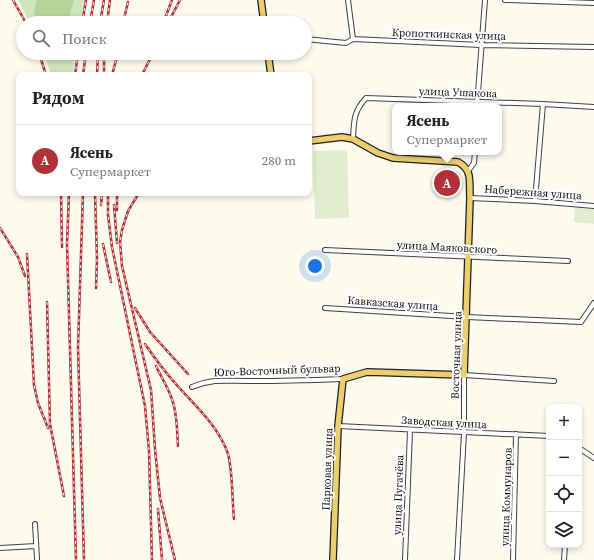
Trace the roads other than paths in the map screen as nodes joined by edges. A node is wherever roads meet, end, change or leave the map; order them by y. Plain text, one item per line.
1 (260, 0) edge
2 (348, 0) edge
3 (485, 0) edge
4 (505, 0) edge
5 (594, 3) edge
6 (263, 16) edge
7 (353, 39) junction
8 (312, 40) edge
9 (481, 45) junction
10 (594, 47) edge
11 (269, 60) edge
12 (271, 72) edge
13 (458, 103) edge
14 (477, 103) edge
15 (502, 104) edge
16 (543, 104) junction
17 (594, 107) edge
18 (353, 139) junction
19 (312, 141) edge
20 (475, 155) edge
21 (468, 171) junction
22 (470, 198) junction
23 (535, 201) junction
24 (594, 206) edge
25 (325, 250) dead end
26 (468, 257) junction
27 (568, 261) dead end
28 (594, 303) edge
29 (325, 308) dead end
30 (467, 317) junction
31 (464, 375) junction
32 (343, 379) junction
33 (554, 381) dead end
34 (192, 387) dead end
35 (338, 426) junction
36 (410, 430) junction
37 (464, 433) junction
38 (516, 434) junction
39 (546, 436) edge
40 (582, 450) edge
41 (594, 458) edge
42 (35, 524) dead end
43 (36, 546) junction
44 (0, 548) edge
45 (565, 548) edge
46 (36, 559) edge
47 (333, 560) edge
48 (405, 560) edge
49 (457, 560) edge
50 (513, 560) edge
51 (564, 560) edge

1 - 6 main road
2 - 7 street
3 - 9 street
4 - 5 street
7 - 8 street, Кропоткинская улица
7 - 9 street, Кропоткинская улица
9 - 10 street, Кропоткинская улица
9 - 14 street
11 - 12 main road
13 - 18 street, улица Ушакова
15 - 16 street, улица Ушакова
16 - 17 street, улица Ушакова
16 - 23 street
18 - 19 main road
18 - 21 main road
20 - 21 street, Восточная улица
21 - 22 main road, Восточная улица
22 - 23 street, Набережная улица
22 - 26 main road, Восточная улица
23 - 24 street, Набережная улица
25 - 26 street, улица Маяковского
26 - 27 street, улица Маяковского
26 - 30 main road, Восточная улица
28 - 30 street, Кавказская улица
29 - 30 street, Кавказская улица
30 - 31 main road, Восточная улица
31 - 32 main road, Юго-Восточный бульвар
31 - 33 street, Юго-Восточный бульвар
31 - 37 street, Восточная улица
32 - 34 street, Юго-Восточный бульвар
32 - 35 main road, Парковая улица
35 - 36 street, Заводская улица
35 - 47 main road, Парковая улица
36 - 37 street, Заводская улица
36 - 48 street, улица Пугачёва
37 - 38 street, Заводская улица
37 - 49 street, Восточная улица
38 - 39 street, Заводская улица
38 - 50 street, улица Коммунаров
40 - 41 street
42 - 43 street
43 - 44 street
43 - 46 street
45 - 51 street

